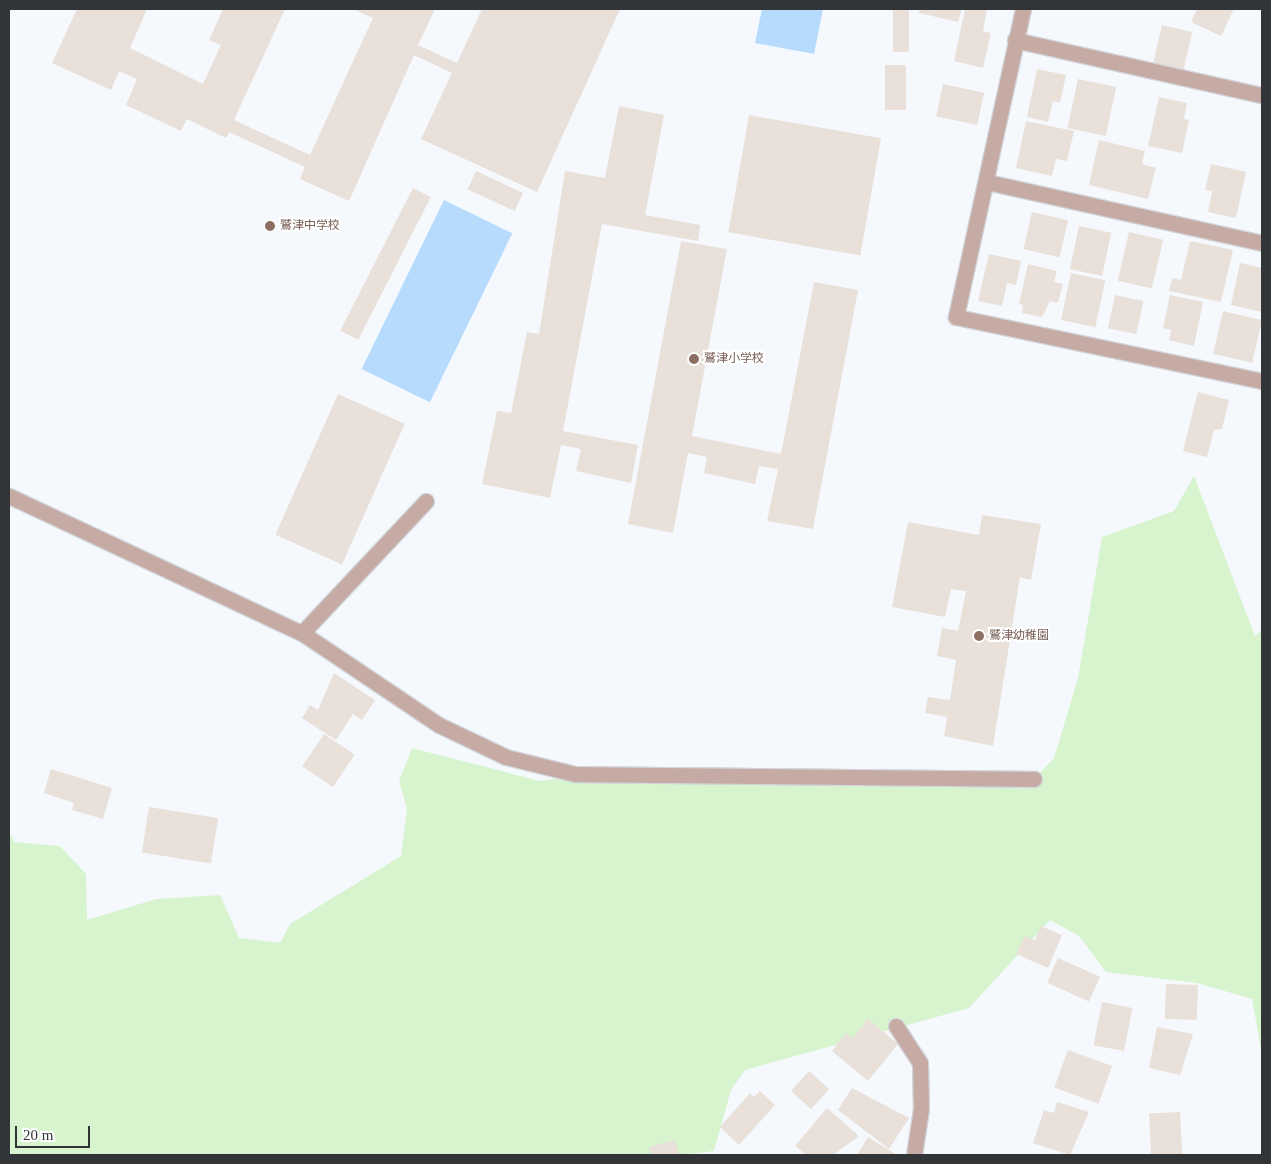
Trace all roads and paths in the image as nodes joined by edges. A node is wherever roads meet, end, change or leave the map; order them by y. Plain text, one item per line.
1 (1023, 9) edge
2 (1016, 40) junction
3 (1262, 95) edge
4 (987, 182) junction
5 (1262, 243) edge
6 (1262, 381) edge
7 (9, 496) edge
8 (426, 501) dead end
9 (302, 633) junction
10 (1034, 779) dead end
11 (896, 1026) dead end
12 (914, 1155) edge

1 - 2 street
2 - 3 street
2 - 4 street
4 - 5 street
4 - 6 street
7 - 9 street
8 - 9 street
9 - 10 street
11 - 12 street

